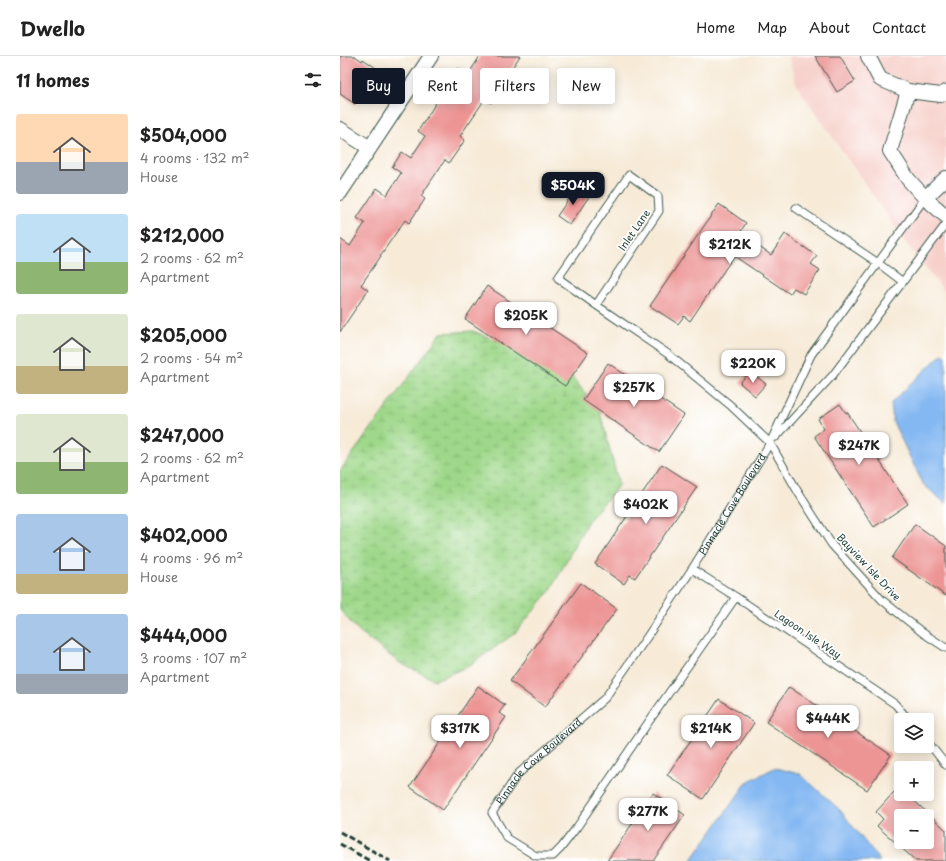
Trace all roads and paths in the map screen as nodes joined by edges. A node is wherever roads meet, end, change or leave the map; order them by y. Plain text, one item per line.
1 (431, 56) edge
2 (868, 56) edge
3 (908, 91) junction
4 (946, 92) edge
5 (340, 129) edge
6 (370, 148) junction
7 (946, 178) edge
8 (340, 193) edge
9 (924, 198) junction
10 (796, 208) dead end
11 (946, 216) edge
12 (946, 224) edge
13 (878, 263) junction
14 (903, 282) junction
15 (596, 305) junction
16 (770, 443) junction
17 (692, 569) junction
18 (736, 597) junction
19 (946, 648) edge
20 (903, 713) edge
21 (934, 750) edge
22 (946, 765) edge

1 - 6 street
2 - 3 street
3 - 4 street
3 - 9 street
5 - 6 street
6 - 8 street
7 - 9 street, Pinnacle Cove Boulevard
9 - 11 street
9 - 13 lane, Pinnacle Cove Boulevard
10 - 13 lane
12 - 14 lane, Pinnacle Cove Boulevard
13 - 14 lane
13 - 16 lane, Pinnacle Cove Boulevard
14 - 16 lane, Pinnacle Cove Boulevard
15 - 15 lane, Inlet Lane
15 - 16 lane, Inlet Lane
16 - 17 lane, Pinnacle Cove Boulevard
16 - 19 lane, Bayview Isle Drive
17 - 18 lane, Lagoon Isle Way
17 - 18 lane, Pinnacle Cove Boulevard
18 - 20 lane, Lagoon Isle Way
21 - 22 lane

